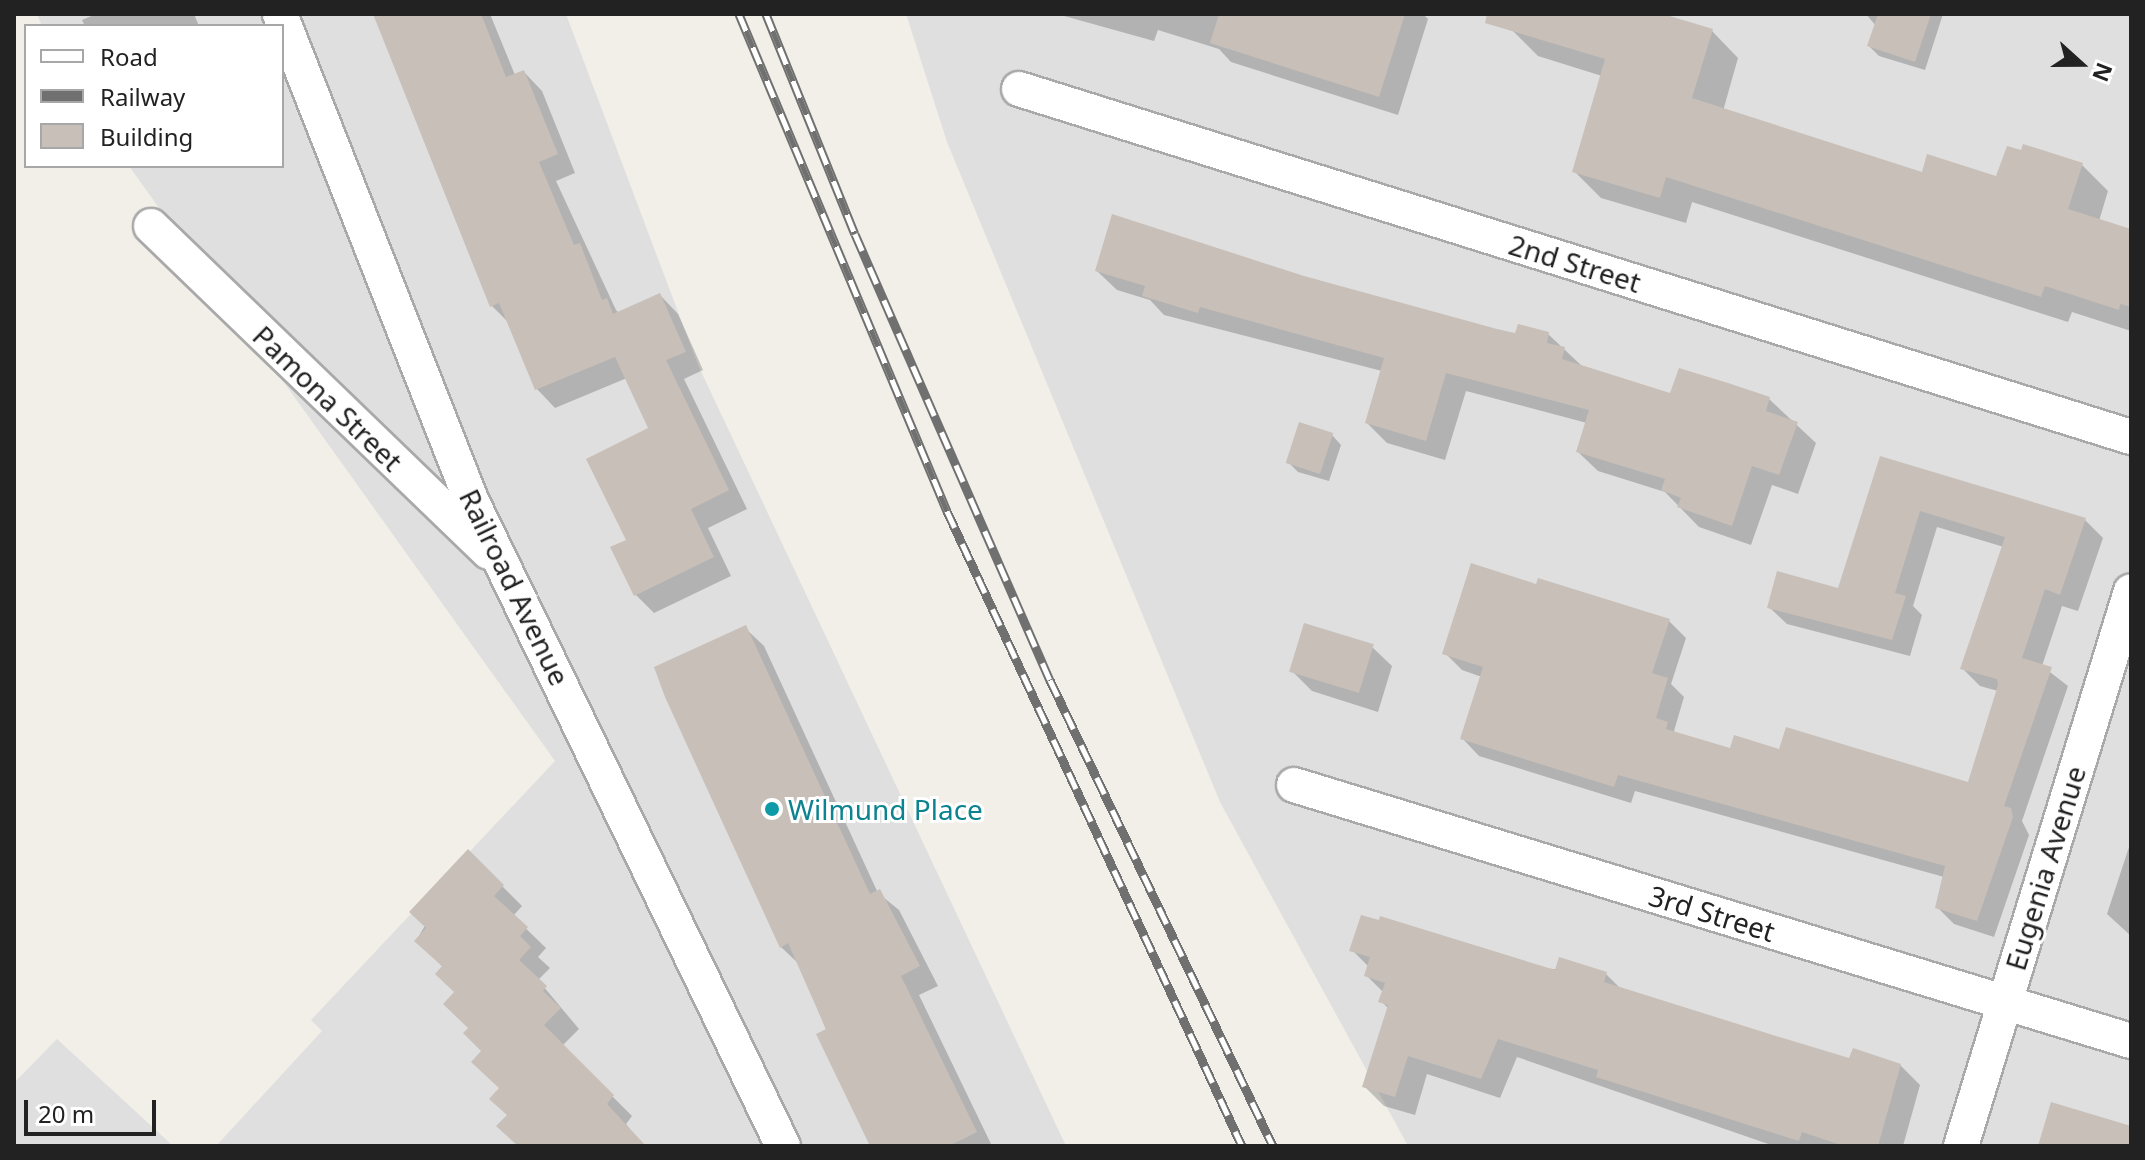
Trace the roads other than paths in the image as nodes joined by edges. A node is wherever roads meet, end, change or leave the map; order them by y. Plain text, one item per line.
1 (284, 24) edge
2 (1019, 89) dead end
3 (151, 226) dead end
4 (2131, 437) edge
5 (506, 569) junction
6 (2131, 591) edge
7 (1294, 785) dead end
8 (2004, 1002) junction
9 (2131, 1041) edge
10 (783, 1146) edge
11 (1961, 1146) edge

1 - 5 street, Railroad Avenue
2 - 4 street, 2nd Street
3 - 5 street, Pamona Street
5 - 10 street, Railroad Avenue
6 - 8 street, Eugenia Avenue
7 - 8 street, 3rd Street
8 - 9 street, 3rd Street
8 - 11 street, Eugenia Avenue

